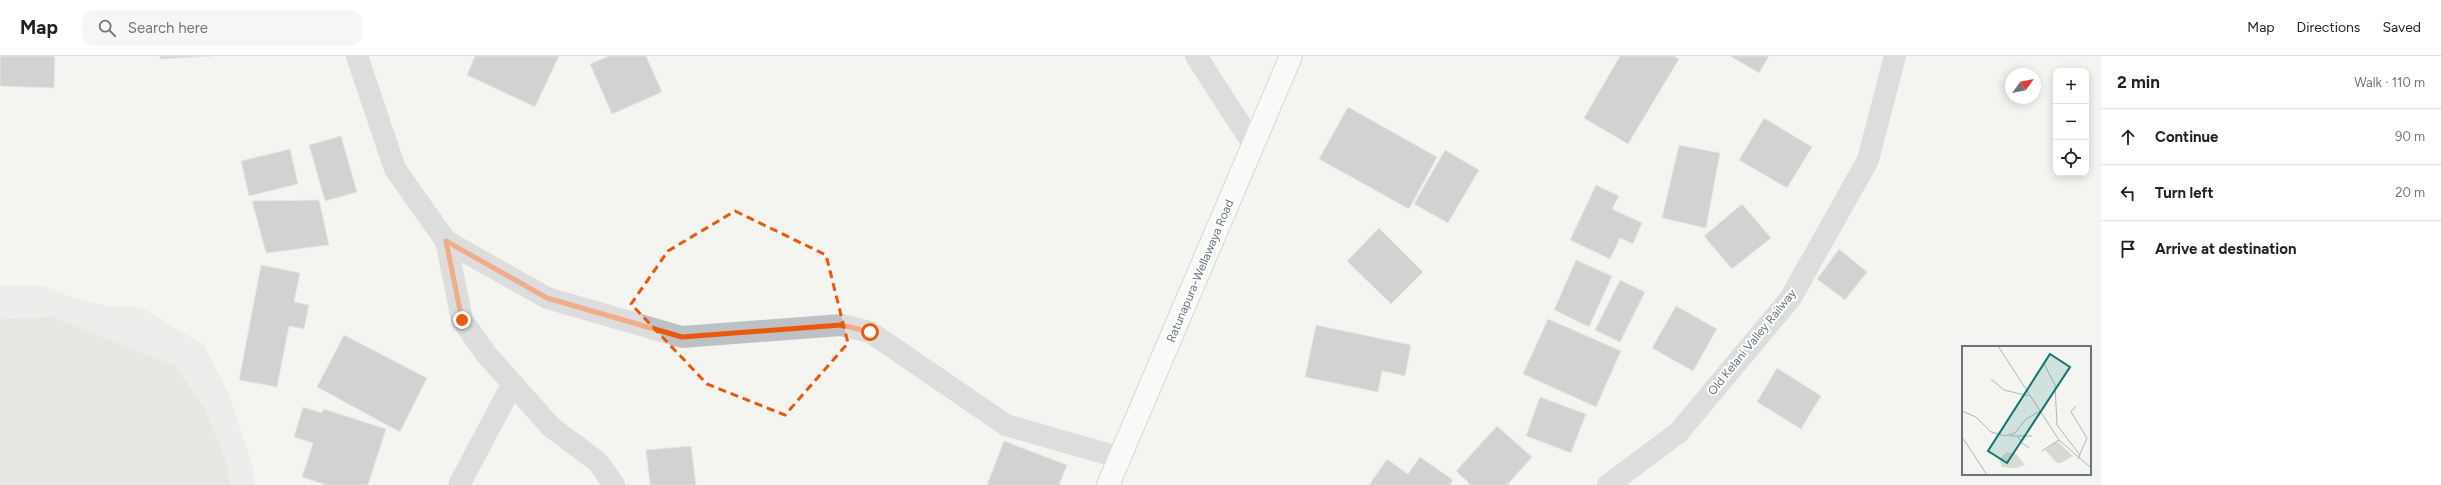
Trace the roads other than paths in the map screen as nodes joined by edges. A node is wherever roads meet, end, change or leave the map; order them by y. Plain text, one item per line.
1 (357, 56) edge
2 (1196, 56) edge
3 (1291, 56) edge
4 (1895, 56) edge
5 (1253, 144) junction
6 (446, 241) junction
7 (512, 384) junction
8 (1121, 458) junction
9 (459, 485) edge
10 (614, 485) edge
11 (1108, 485) edge
12 (1608, 485) edge

1 - 6 street
2 - 5 street
3 - 5 highway, Ratunapura-Wellawaya Road
4 - 12 street, Old Kelani Valley Railway
5 - 8 highway, Ratunapura-Wellawaya Road
6 - 7 street
6 - 8 street
7 - 9 street
7 - 10 street
8 - 11 highway, Ratunapura-Wellawaya Road

